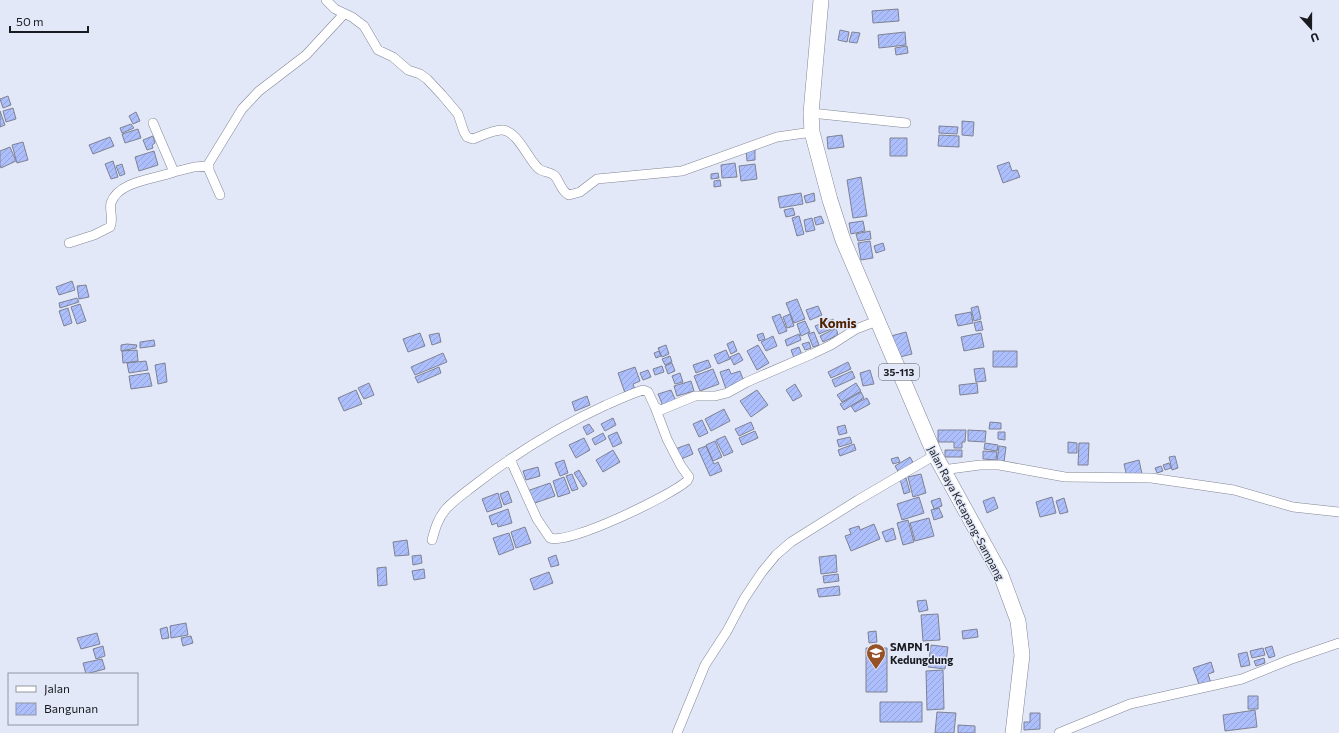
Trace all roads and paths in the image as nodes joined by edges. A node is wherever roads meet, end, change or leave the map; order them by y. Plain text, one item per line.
1 (326, 0) edge
2 (821, 0) edge
3 (344, 14) junction
4 (811, 113) junction
5 (906, 122) dead end
6 (153, 123) dead end
7 (812, 132) junction
8 (208, 166) junction
9 (174, 172) junction
10 (220, 195) dead end
11 (69, 243) dead end
12 (877, 321) junction
13 (655, 407) junction
14 (935, 455) junction
15 (510, 459) junction
16 (942, 470) junction
17 (1339, 512) edge
18 (432, 540) dead end
19 (1339, 643) edge
20 (678, 733) edge
21 (1013, 733) edge
22 (1058, 733) edge

1 - 3 street
2 - 4 main road, Jalan Raya Ketapang-Sampang / 35-113
3 - 7 street
3 - 8 street
4 - 5 street
4 - 7 main road, Jalan Raya Ketapang-Sampang / 35-113
6 - 9 street
7 - 12 main road, Jalan Raya Ketapang-Sampang / 35-113
8 - 9 street
8 - 10 street
9 - 11 street
12 - 13 street
12 - 14 main road, Jalan Raya Ketapang-Sampang / 35-113
13 - 15 street
13 - 15 street
14 - 16 main road, Jalan Raya Ketapang-Sampang / 35-113
14 - 20 street
15 - 18 street
16 - 17 street
16 - 21 main road, Jalan Raya Ketapang-Sampang / 35-113
19 - 22 street

